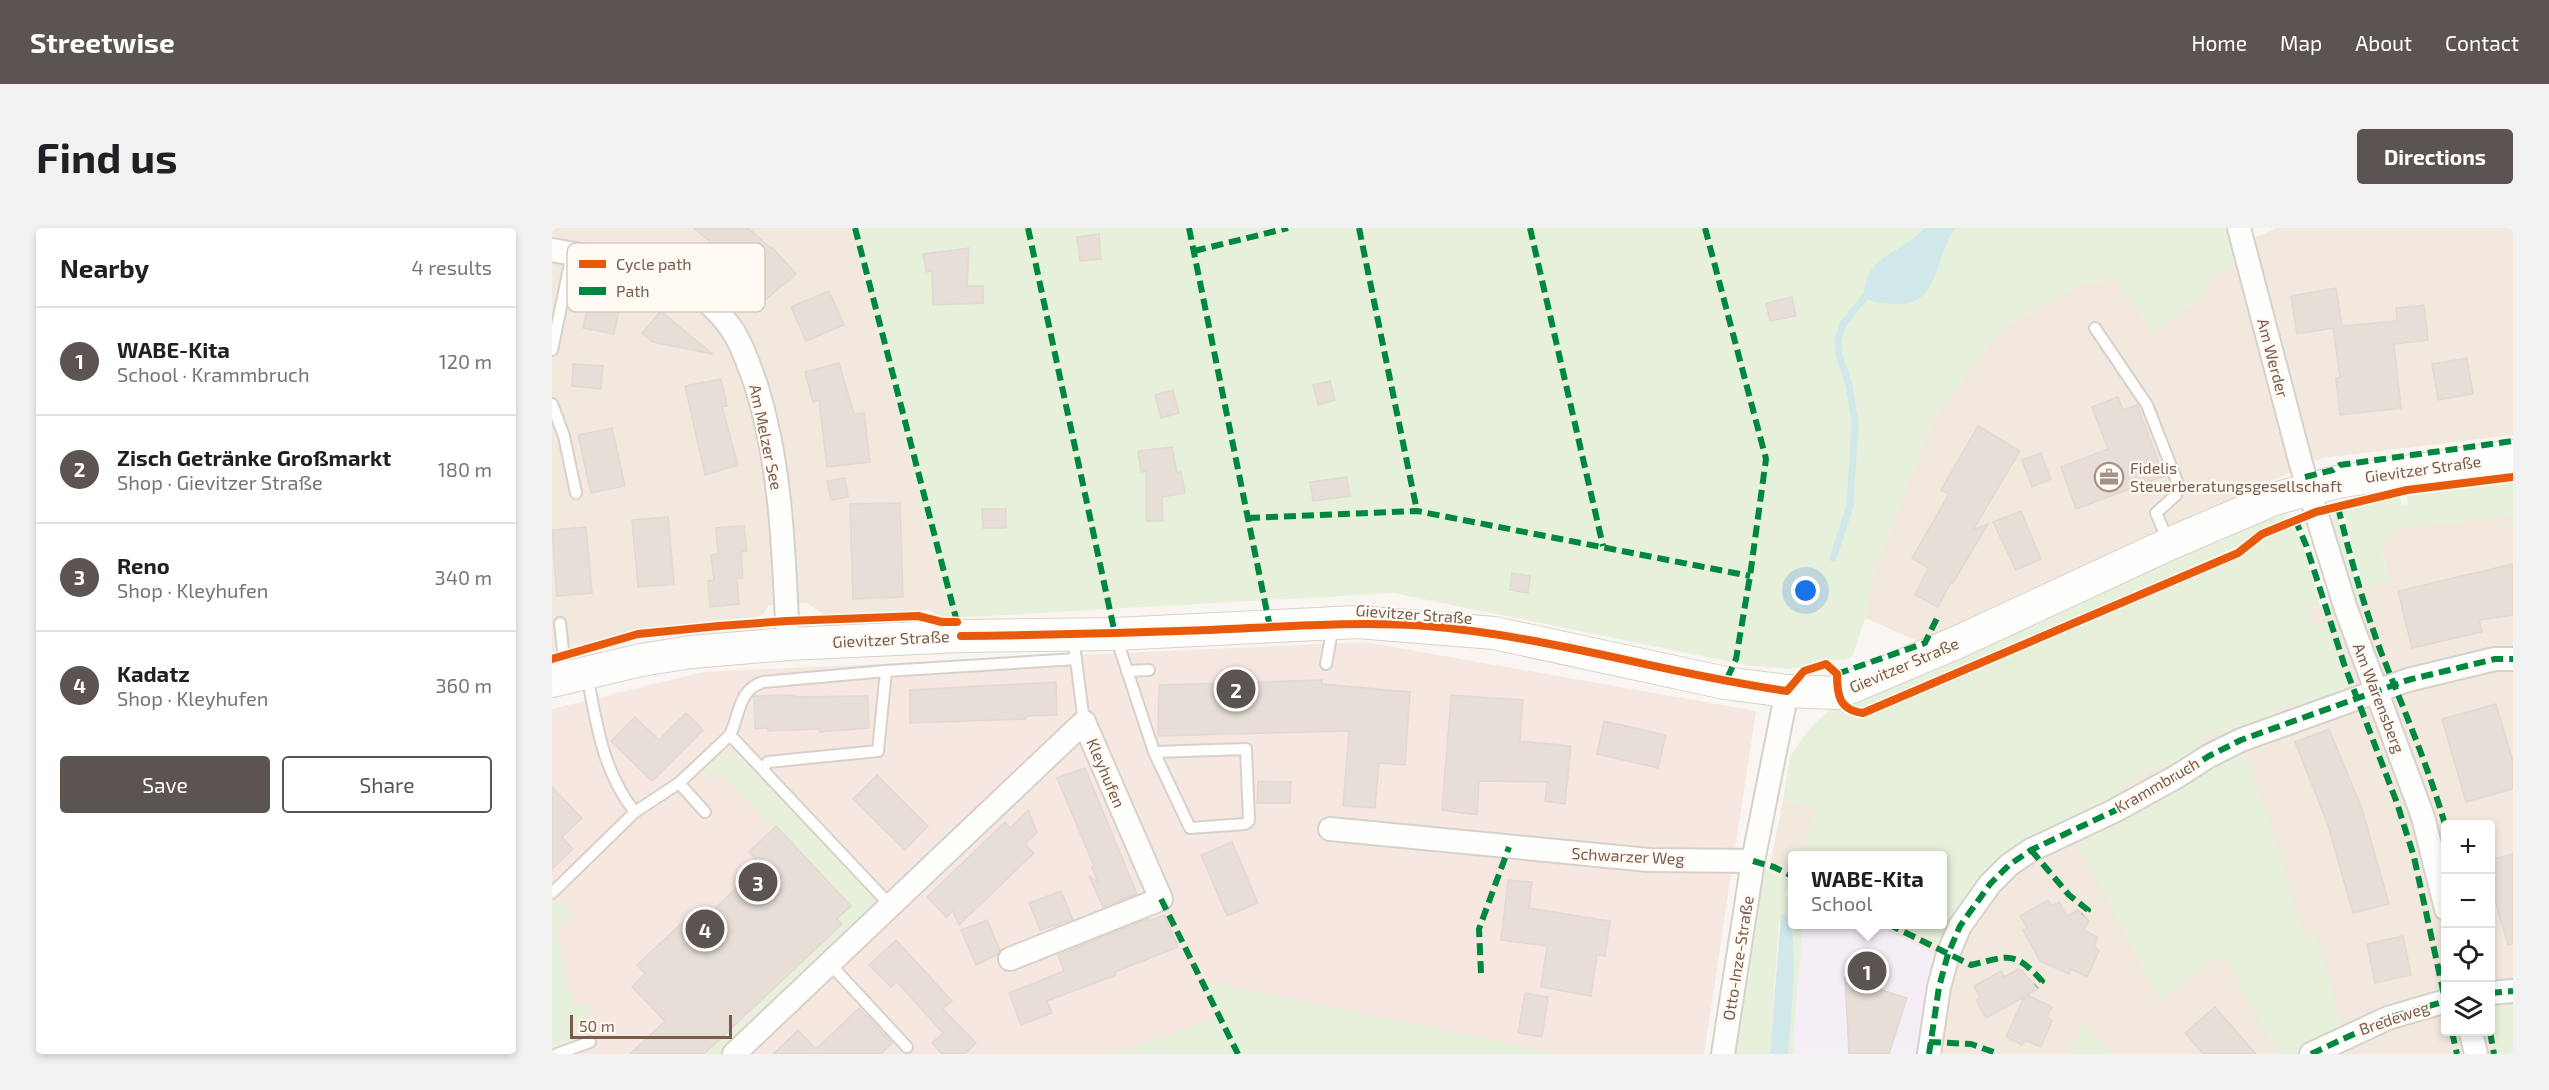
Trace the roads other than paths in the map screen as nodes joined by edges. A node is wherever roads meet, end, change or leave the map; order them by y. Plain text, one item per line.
1 (2239, 228) edge
2 (562, 252) edge
3 (719, 312) edge
4 (2095, 328) dead end
5 (552, 350) edge
6 (552, 404) edge
7 (2513, 456) edge
8 (2309, 488) junction
9 (576, 493) dead end
10 (2169, 544) junction
11 (560, 623) dead end
12 (1334, 624) junction
13 (1115, 634) junction
14 (788, 644) junction
15 (1075, 647) junction
16 (2513, 659) edge
17 (1326, 664) dead end
18 (1149, 670) dead end
19 (886, 671) junction
20 (1127, 671) junction
21 (568, 677) edge
22 (2376, 691) junction
23 (1787, 692) junction
24 (1084, 722) junction
25 (730, 735) junction
26 (1154, 752) junction
27 (763, 768) junction
28 (679, 783) junction
29 (634, 812) junction
30 (705, 812) dead end
31 (1330, 830) dead end
32 (1753, 861) junction
33 (2441, 892) edge
34 (552, 893) edge
35 (892, 906) junction
36 (1010, 959) dead end
37 (830, 964) junction
38 (2513, 991) edge
39 (2495, 993) edge
40 (2441, 1002) edge
41 (2472, 1036) edge
42 (590, 1042) dead end
43 (907, 1047) dead end
44 (557, 1054) edge
45 (735, 1054) edge
46 (1723, 1054) edge
47 (1929, 1054) edge
48 (2311, 1054) edge
49 (2476, 1054) edge

1 - 8 street, Am Werder
2 - 5 lane
3 - 14 street, Am Melzer See
4 - 10 lane
6 - 9 lane
7 - 8 main road, Gievitzer Straße
8 - 10 main road, Gievitzer Straße
8 - 22 street, Am Warensberg
10 - 23 main road, Gievitzer Straße
11 - 21 lane
12 - 13 main road, Gievitzer Straße
12 - 17 lane
12 - 23 main road, Gievitzer Straße
13 - 15 main road, Gievitzer Straße
13 - 20 lane
14 - 15 main road, Gievitzer Straße
14 - 21 main road, Gievitzer Straße
15 - 19 lane
15 - 24 lane
16 - 22 street, Krammbruch
18 - 20 lane
19 - 25 lane
19 - 27 lane
20 - 26 lane
21 - 29 lane
22 - 33 street, Am Warensberg
22 - 47 street, Krammbruch
23 - 32 street
24 - 35 street, Kleyhufen
24 - 36 street, Kleyhufen
25 - 27 lane
25 - 28 lane
26 - 26 lane
27 - 35 lane
28 - 29 lane
28 - 30 lane
29 - 34 lane
31 - 32 street, Schwarzer Weg
32 - 46 street, Otto-Inze-Straße
35 - 37 street, Kleyhufen
37 - 43 lane
37 - 45 street, Kleyhufen
38 - 39 street
40 - 48 street, Bredeweg
41 - 49 street
42 - 44 lane

